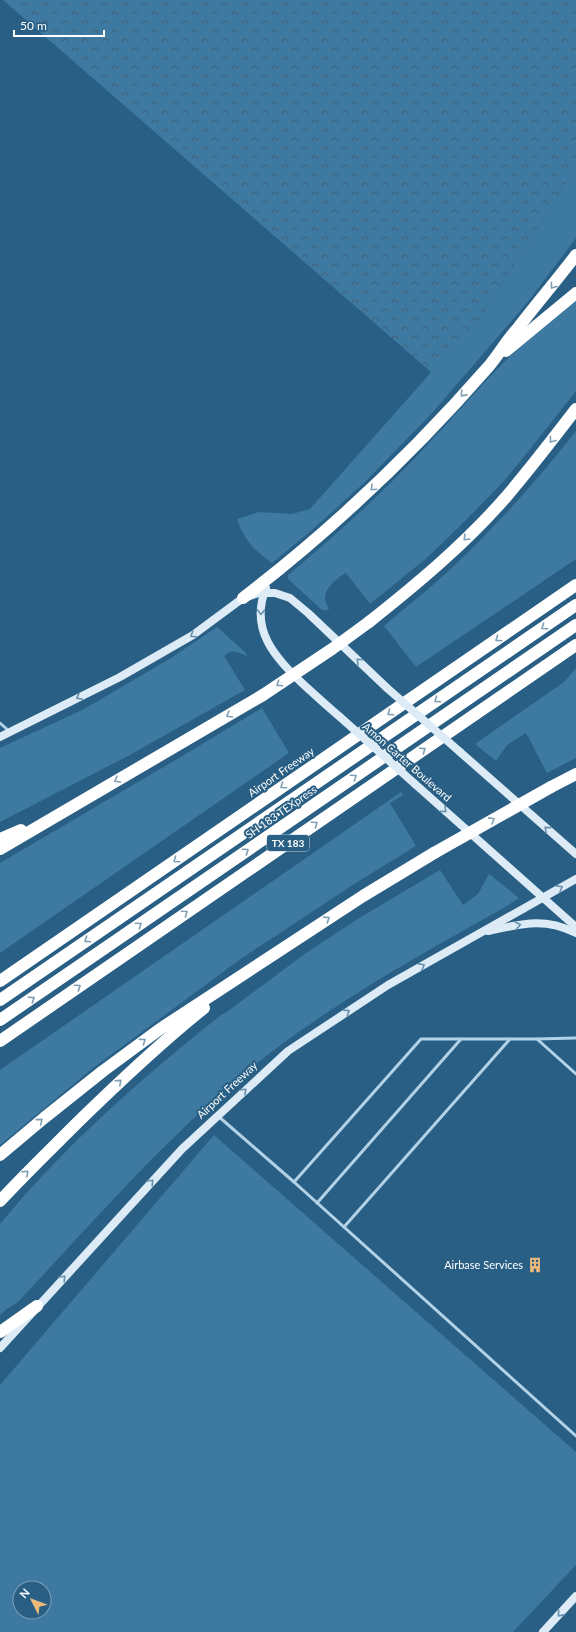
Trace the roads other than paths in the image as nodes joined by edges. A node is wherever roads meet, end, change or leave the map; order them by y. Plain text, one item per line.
1 (576, 255) edge
2 (576, 293) edge
3 (490, 365) junction
4 (576, 409) edge
5 (273, 575) junction
6 (576, 585) edge
7 (264, 592) junction
8 (243, 598) junction
9 (576, 605) edge
10 (576, 625) edge
11 (576, 645) edge
12 (0, 723) edge
13 (10, 732) junction
14 (0, 737) edge
15 (576, 774) edge
16 (55, 816) junction
17 (0, 839) edge
18 (0, 849) edge
19 (576, 854) edge
20 (576, 879) edge
21 (543, 898) junction
22 (576, 927) edge
23 (479, 933) junction
24 (576, 933) edge
25 (294, 940) junction
26 (0, 981) edge
27 (0, 1000) edge
28 (0, 1020) edge
29 (576, 1038) edge
30 (462, 1039) junction
31 (510, 1039) junction
32 (537, 1039) junction
33 (0, 1041) edge
34 (576, 1074) edge
35 (218, 1116) junction
36 (0, 1155) edge
37 (294, 1182) junction
38 (0, 1201) edge
39 (317, 1203) junction
40 (344, 1227) junction
41 (37, 1306) junction
42 (0, 1332) edge
43 (0, 1348) edge
44 (576, 1436) edge
45 (576, 1596) edge
46 (543, 1632) edge

1 -> 3 highway
2 - 3 highway
3 -> 5 highway
4 -> 16 highway, bridge
5 - 7 main road, Amon Carter Boulevard
5 - 8 highway
6 -> 26 highway, Airport Freeway
7 - 8 main road
19 -> 7 main road, bridge
7 -> 21 main road, Amon Carter Boulevard, bridge
8 -> 13 main road
9 -> 27 highway, SH 183 TEXpress
28 -> 10 highway, SH 183 TEXpress
33 -> 11 highway, TX 183
12 - 13 lane
13 - 14 main road
25 -> 15 highway, bridge
16 - 17 highway
16 - 18 highway
21 -> 20 main road, Airport Freeway
21 - 22 main road, Amon Carter Boulevard
21 - 23 main road, Airport Freeway
23 -> 24 main road
35 -> 23 main road, Airport Freeway
36 -> 25 highway
38 -> 25 highway
29 - 32 lane
30 - 31 lane
30 - 37 lane
30 - 39 lane
31 - 32 lane
31 - 40 lane
32 - 34 lane
35 - 37 lane
41 -> 35 main road, Airport Freeway
37 - 39 lane
39 - 40 lane
40 - 44 lane
41 - 42 highway
41 - 43 main road, Airport Freeway
45 -> 46 main road

